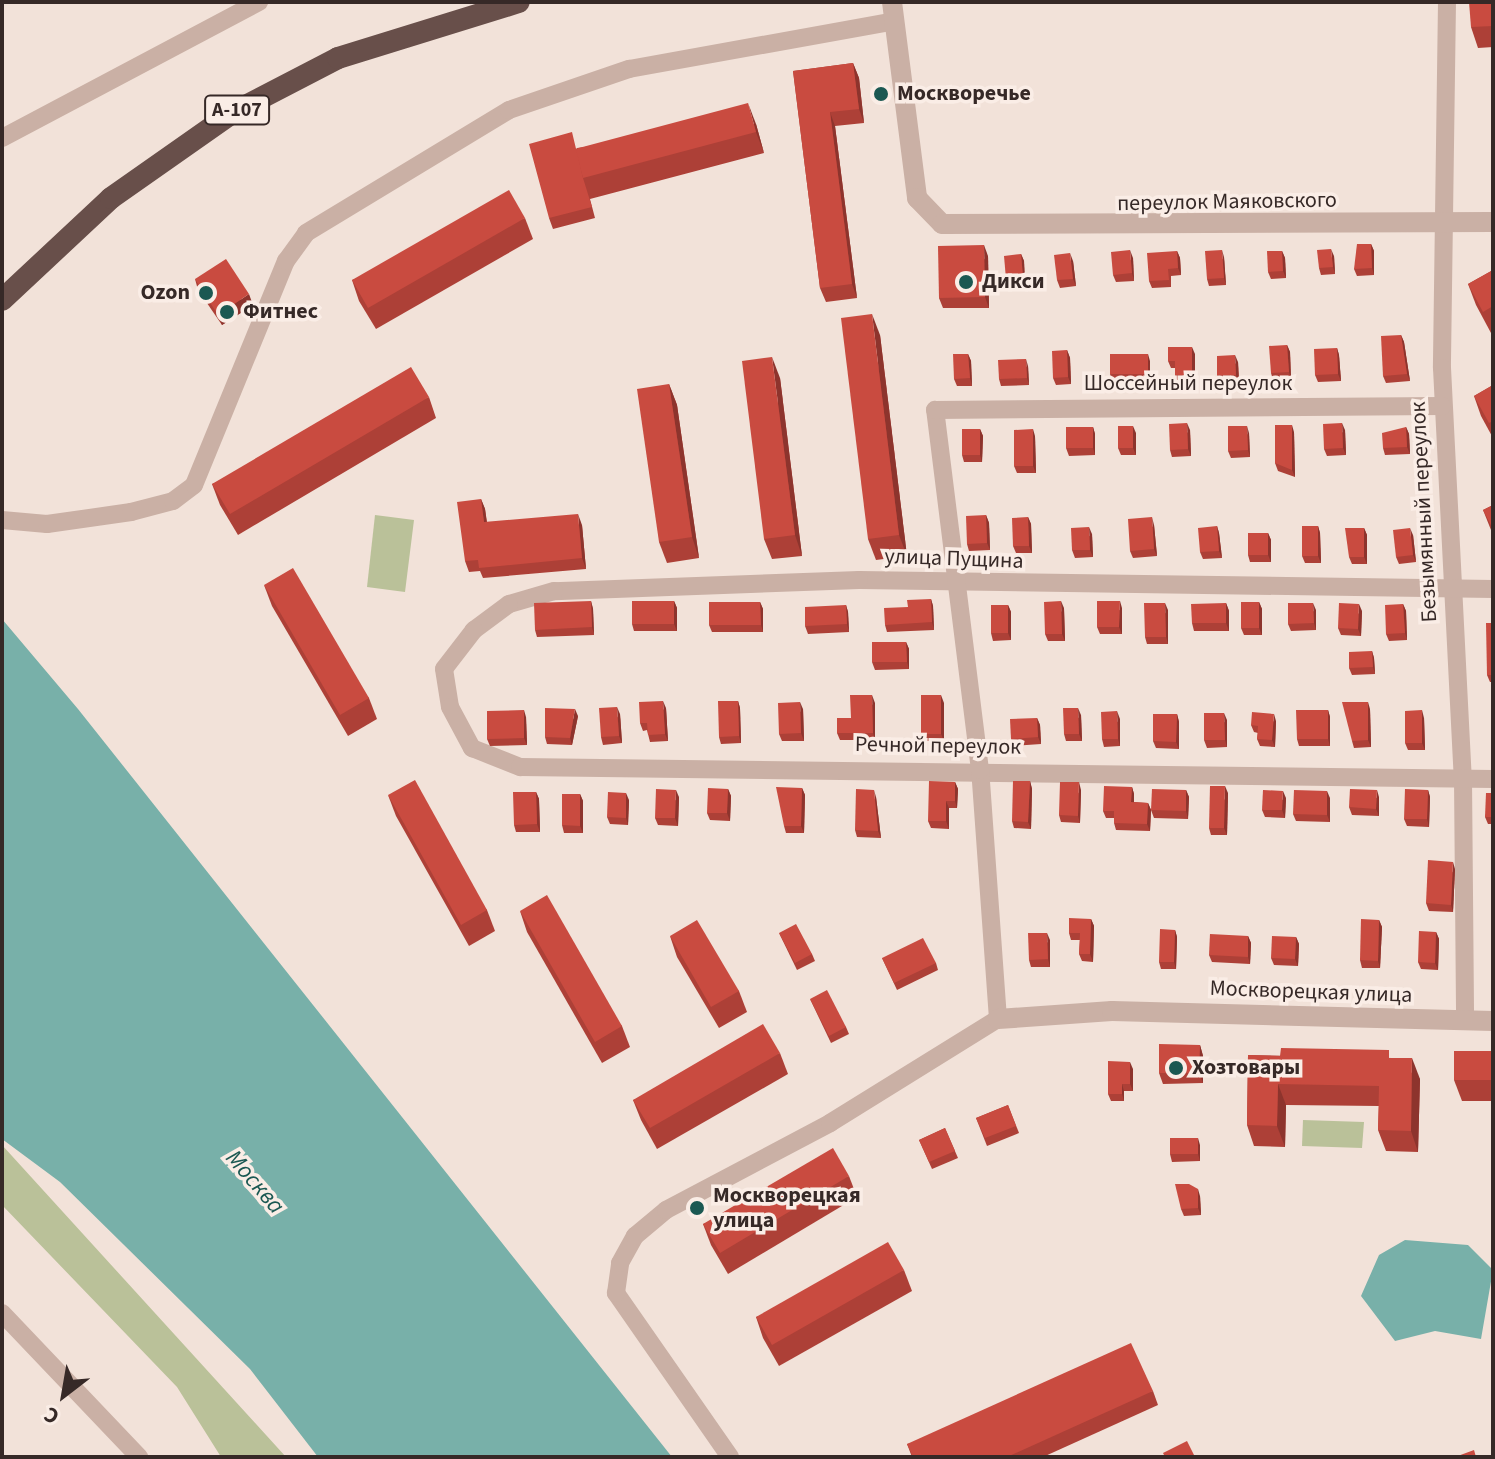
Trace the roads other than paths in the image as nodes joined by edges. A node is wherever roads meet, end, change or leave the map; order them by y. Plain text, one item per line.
1 (259, 2) edge
2 (519, 2) edge
3 (1447, 2) edge
4 (894, 12) edge
5 (2, 138) edge
6 (1493, 222) edge
7 (1439, 223) junction
8 (2, 300) edge
9 (1442, 406) junction
10 (2, 520) edge
11 (956, 584) junction
12 (1452, 588) junction
13 (1493, 589) edge
14 (444, 669) joint
15 (980, 770) junction
16 (1463, 779) junction
17 (1493, 779) edge
18 (998, 1019) junction
19 (1465, 1020) junction
20 (1493, 1021) edge
21 (2, 1313) edge
22 (139, 1457) edge
23 (730, 1457) edge

1 - 5 street
2 - 8 highway, А-107
3 - 7 street, Безымянный переулок
4 - 7 street, переулок Маяковского
4 - 10 street
6 - 7 street, переулок Маяковского
7 - 9 street, Безымянный переулок
9 - 11 street, Шоссейный переулок
9 - 12 street, Безымянный переулок
11 - 12 street, улица Пущина
11 - 14 street, улица Пущина
11 - 15 street
12 - 13 street, улица Пущина
12 - 16 street, Безымянный переулок
14 - 15 street, Речной переулок
15 - 16 street, Речной переулок
15 - 18 street
16 - 17 street, Речной переулок
16 - 19 street, Безымянный переулок
18 - 19 street, Москворецкая улица
18 - 23 street, Москворецкая улица
19 - 20 street, Москворецкая улица
21 - 22 street

